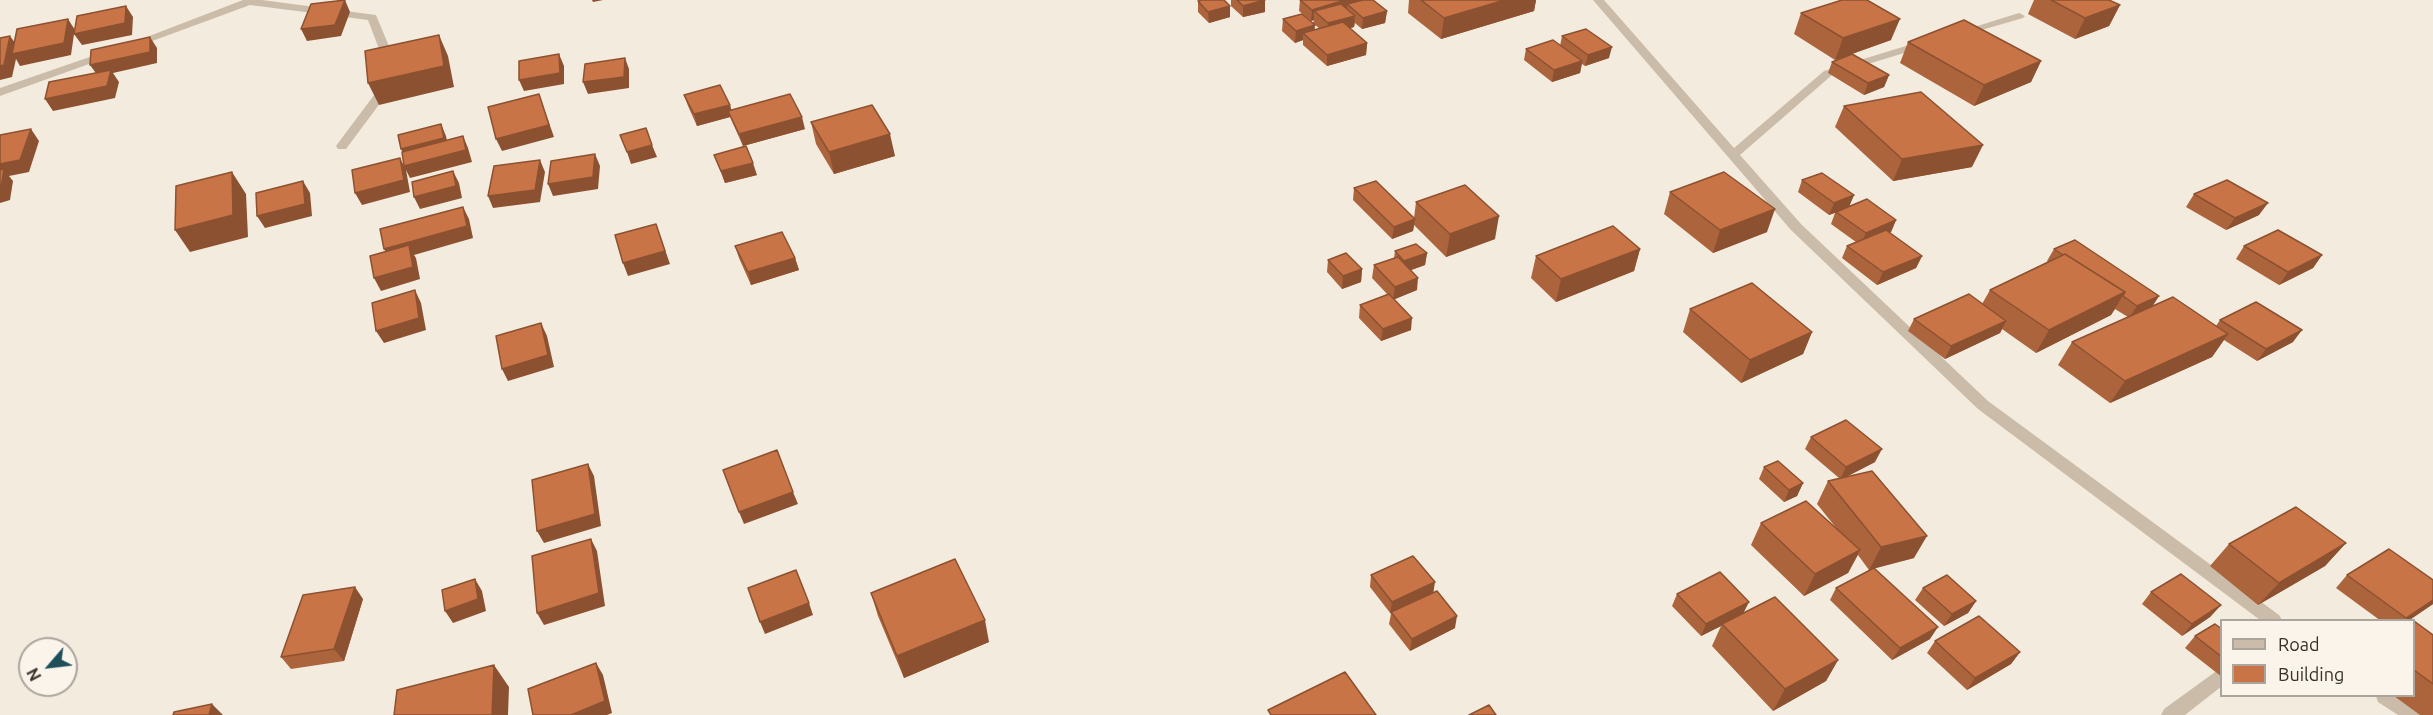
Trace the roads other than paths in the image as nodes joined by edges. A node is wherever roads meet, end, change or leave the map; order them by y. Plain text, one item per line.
1 (1598, 0) edge
2 (252, 1) edge
3 (2019, 16) dead end
4 (0, 92) edge
5 (342, 146) dead end
6 (1733, 155) junction
7 (2270, 619) edge
8 (2220, 677) edge
9 (2387, 697) edge
10 (2171, 715) edge
11 (2414, 715) edge

1 - 6 street
2 - 4 street
2 - 5 street
3 - 6 street
6 - 7 street
8 - 10 street
9 - 11 street

